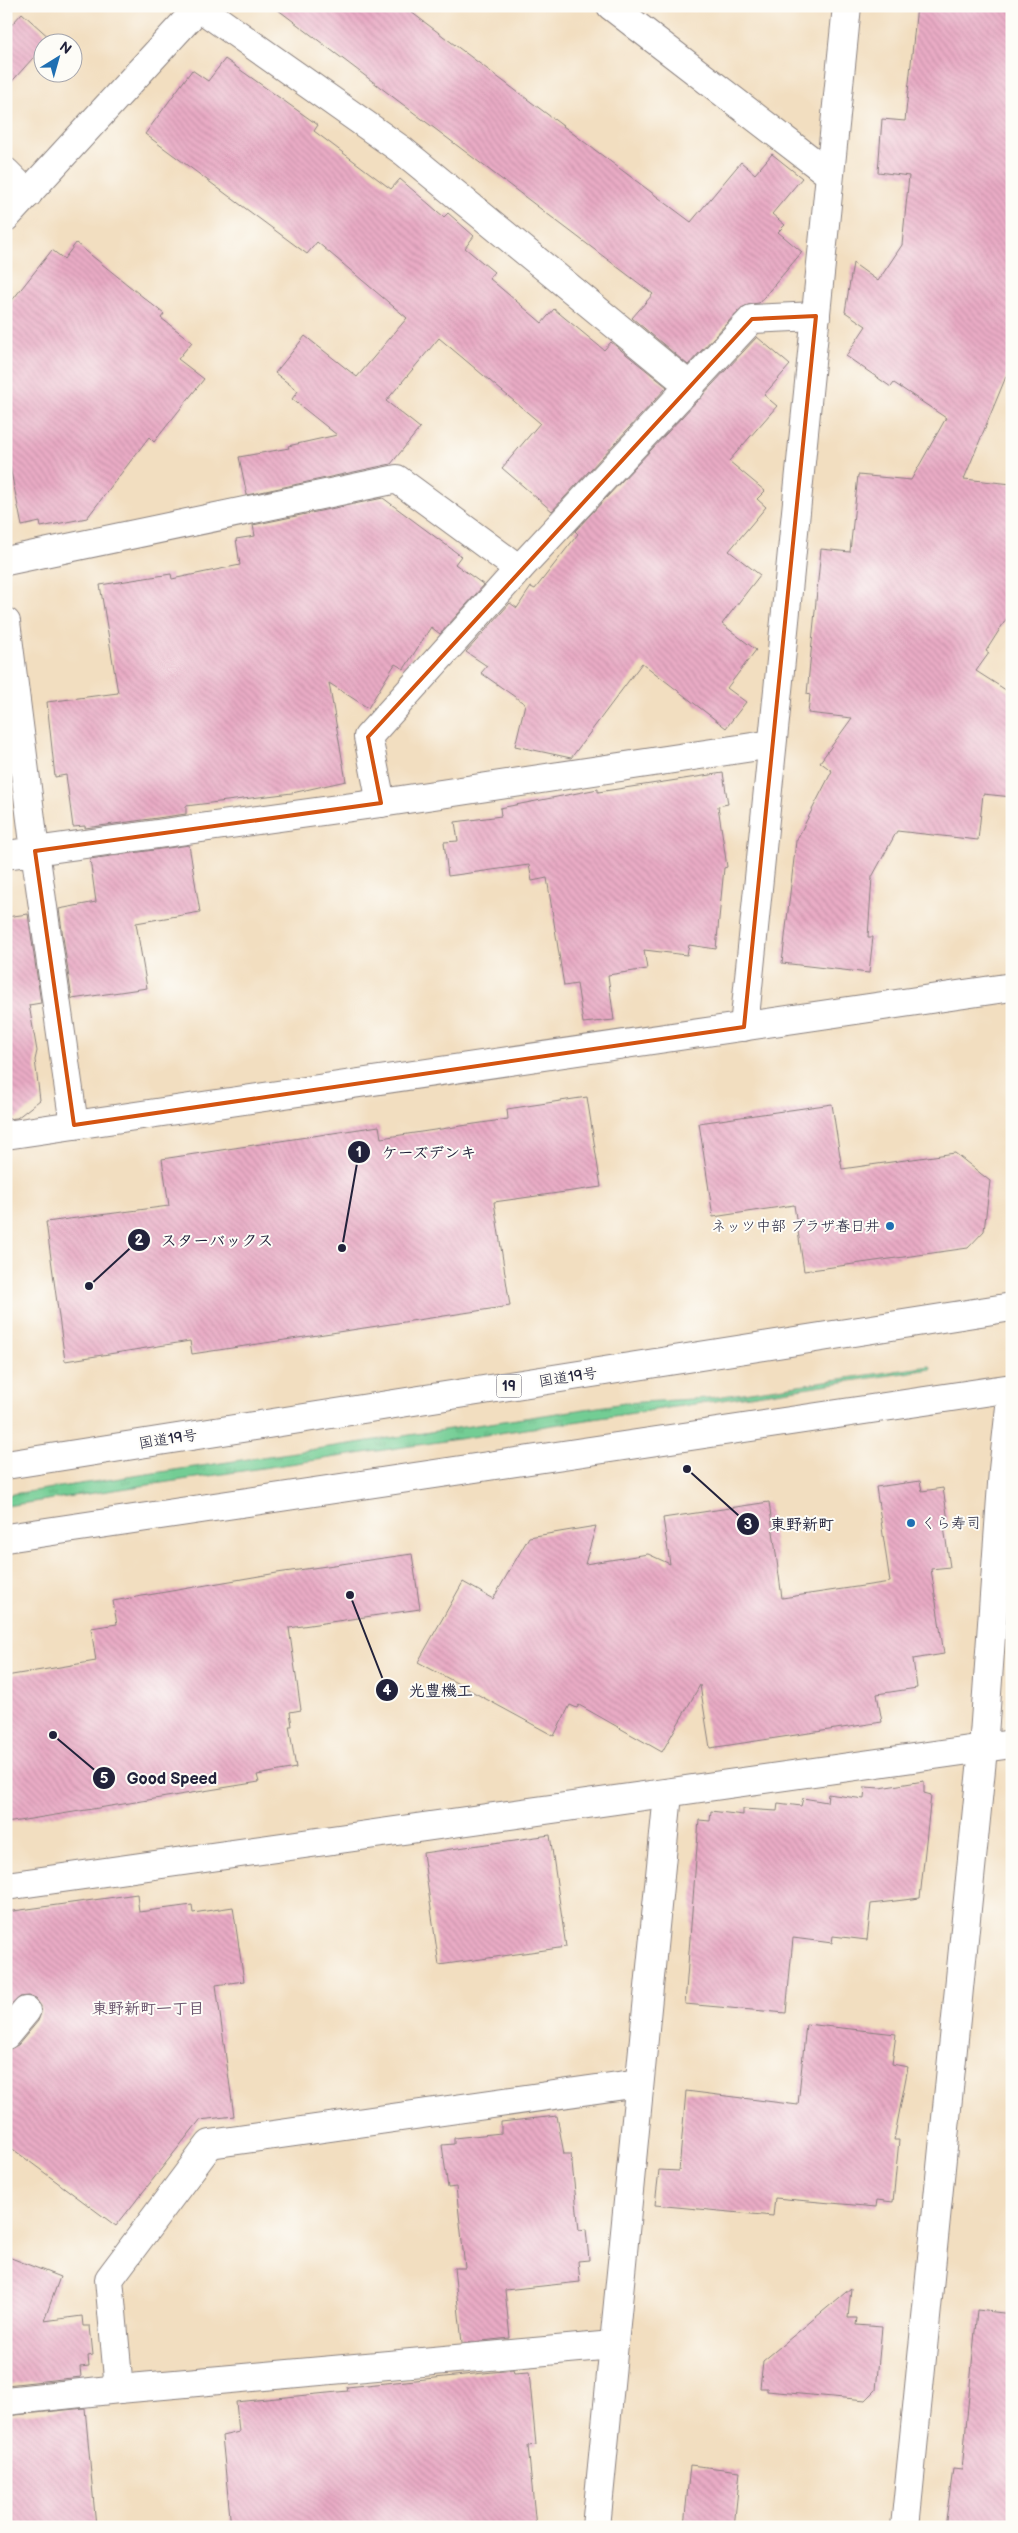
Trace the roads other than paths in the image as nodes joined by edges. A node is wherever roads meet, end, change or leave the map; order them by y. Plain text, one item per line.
1 (611, 6) edge
2 (846, 6) edge
3 (6, 172) edge
4 (829, 174) junction
5 (28, 194) junction
6 (6, 217) edge
7 (816, 316) junction
8 (691, 387) junction
9 (6, 561) edge
10 (519, 569) junction
11 (6, 622) edge
12 (772, 744) junction
13 (381, 803) junction
14 (35, 851) junction
15 (6, 855) edge
16 (1012, 987) edge
17 (744, 1027) junction
18 (74, 1125) junction
19 (6, 1135) edge
20 (1012, 1307) edge
21 (1012, 1388) edge
22 (6, 1465) edge
23 (6, 1538) edge
24 (1012, 1744) edge
25 (983, 1749) junction
26 (668, 1794) junction
27 (6, 1886) edge
28 (26, 2011) dead end
29 (6, 2035) edge
30 (639, 2083) junction
31 (613, 2345) junction
32 (119, 2388) junction
33 (6, 2402) edge
34 (596, 2527) edge
35 (905, 2527) edge

1 - 4 main road
2 - 4 main road
3 - 5 main road
4 - 7 main road
5 - 6 main road
5 - 8 main road
7 - 8 main road
7 - 12 main road
8 - 10 main road
9 - 10 main road
10 - 13 main road
11 - 14 main road
12 - 13 main road
12 - 17 main road
13 - 14 main road
14 - 15 main road
14 - 18 main road
16 - 17 main road
17 - 18 main road
18 - 19 main road
20 - 22 main road, 国道19号 / 19
21 - 23 main road
21 - 25 main road
24 - 25 main road
25 - 26 main road
25 - 35 main road
26 - 27 main road
26 - 30 main road
28 - 29 main road
30 - 31 main road
30 - 32 main road
31 - 32 main road
31 - 34 main road
32 - 33 main road

